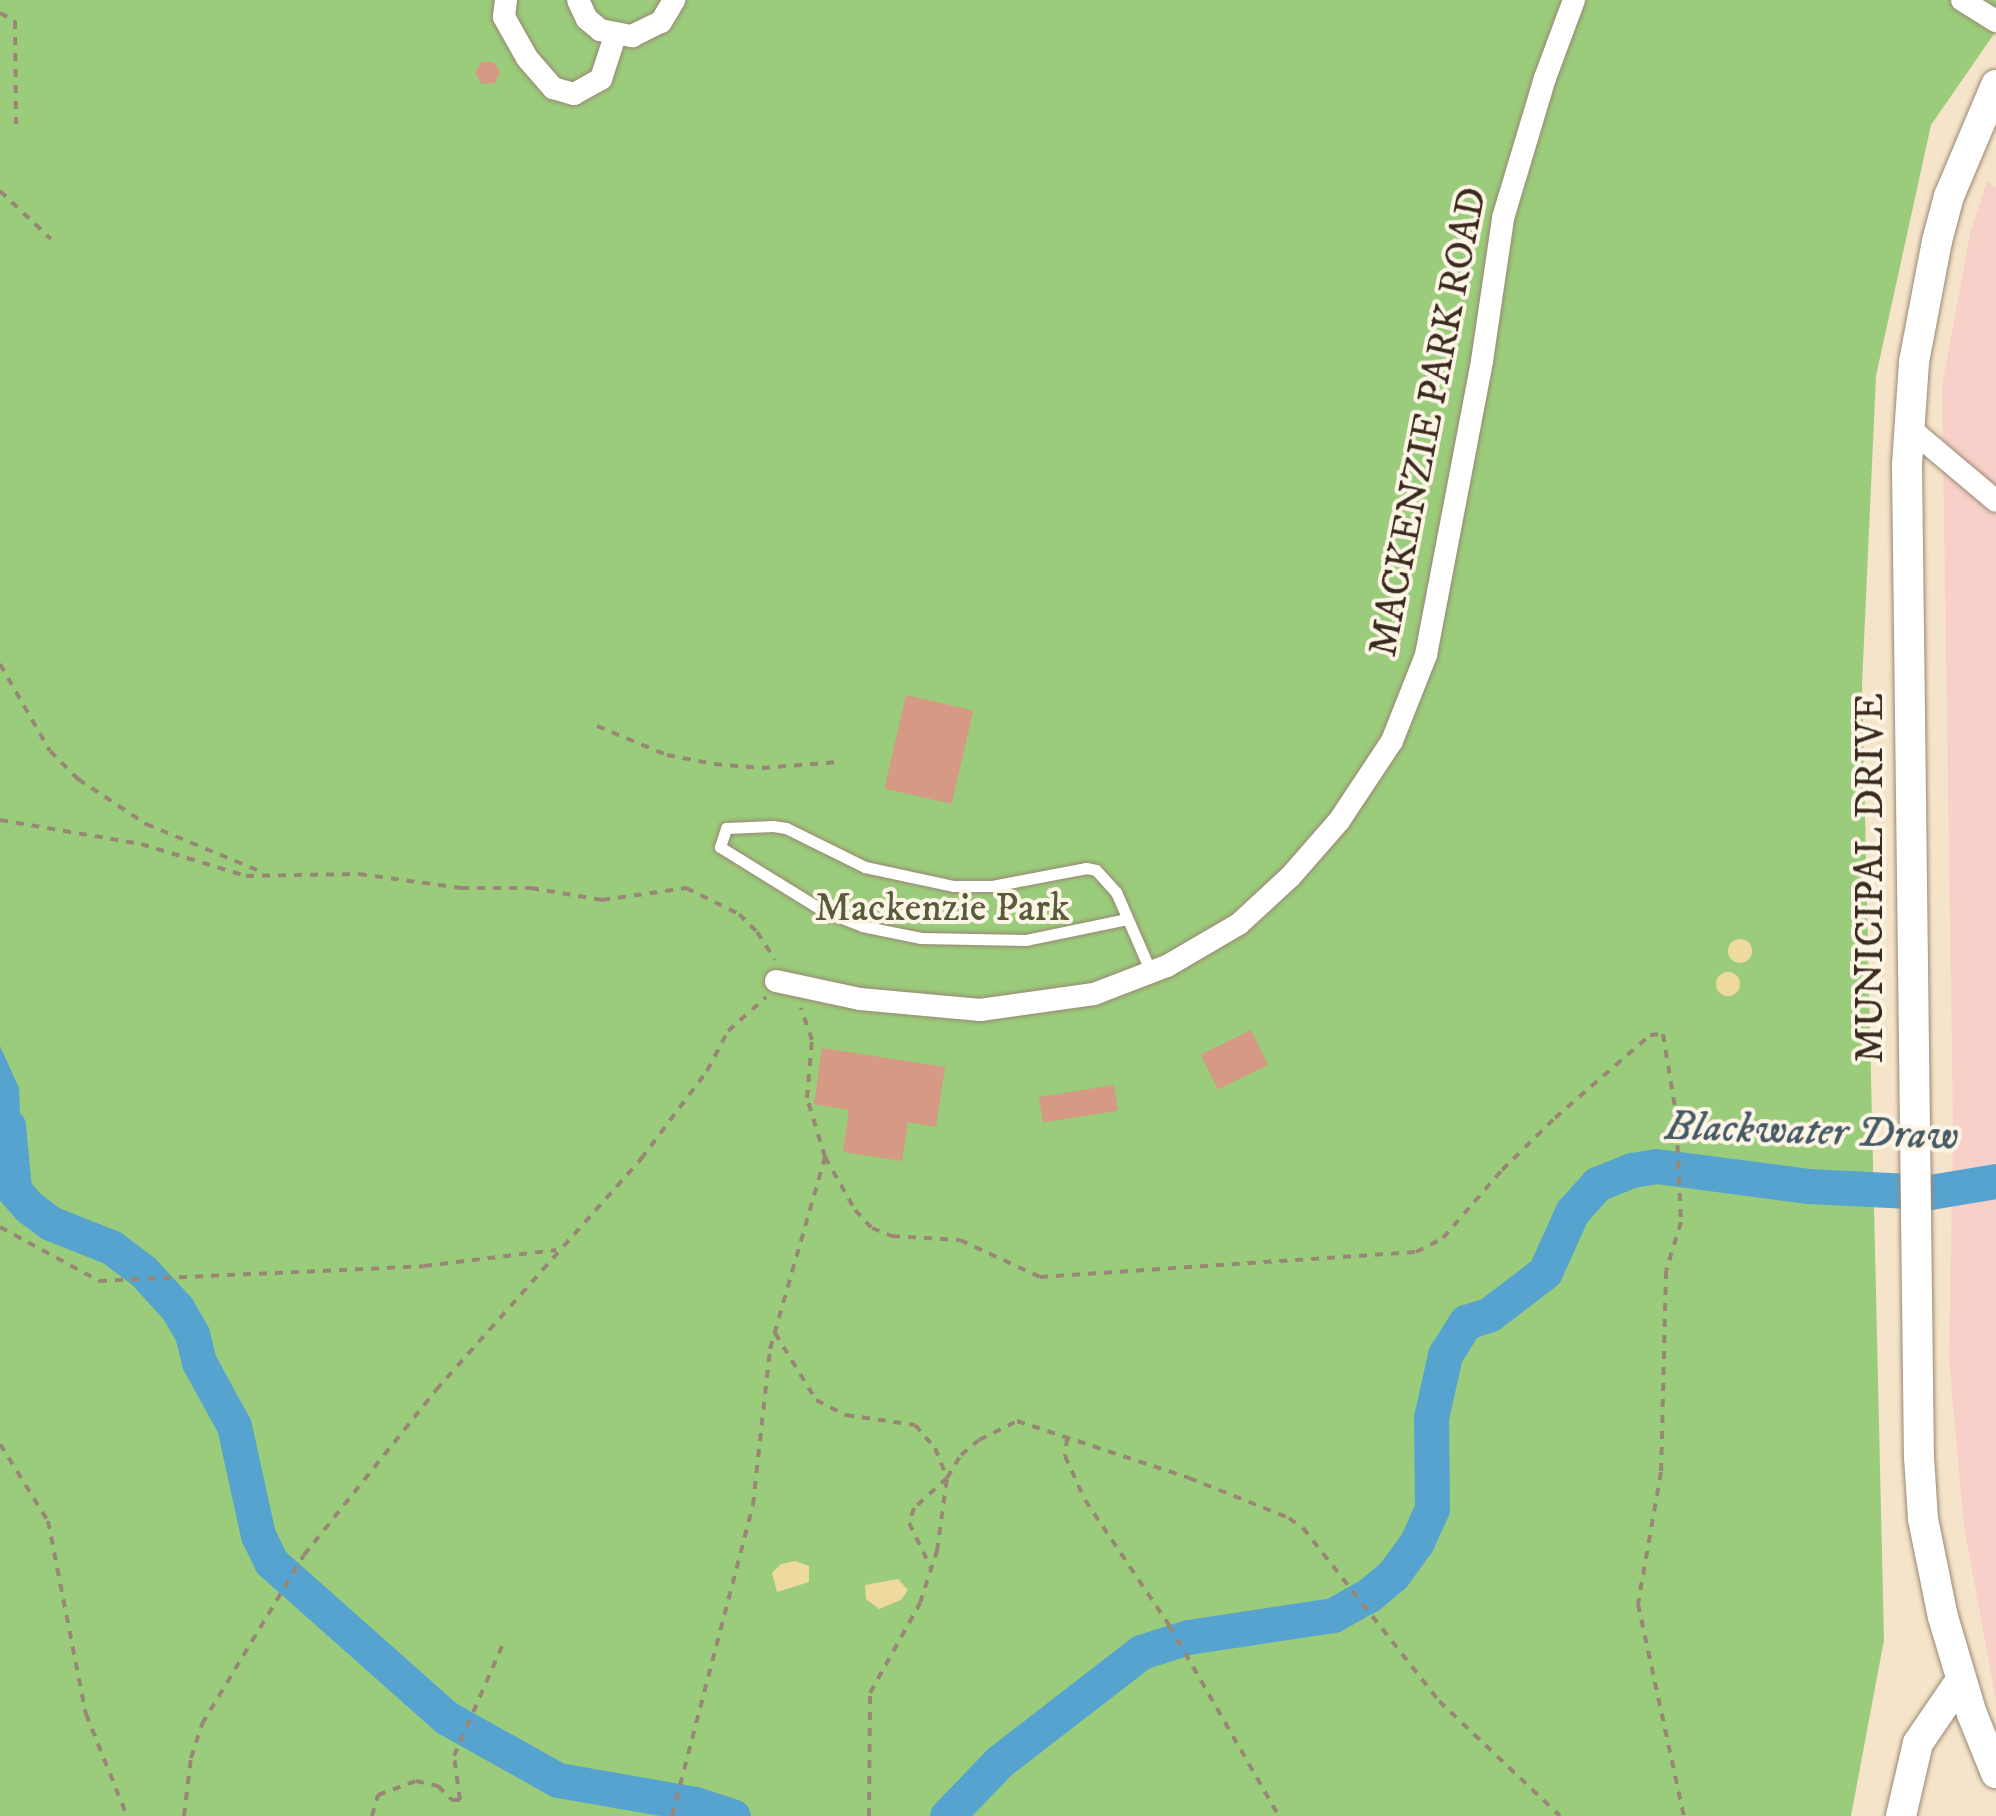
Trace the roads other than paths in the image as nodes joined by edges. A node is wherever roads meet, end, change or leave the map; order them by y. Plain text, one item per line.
1 (506, 0) edge
2 (578, 0) edge
3 (674, 0) edge
4 (1574, 0) edge
5 (1962, 0) edge
6 (1996, 21) edge
7 (615, 36) junction
8 (1996, 85) edge
9 (1908, 426) junction
10 (1996, 501) edge
11 (1127, 919) junction
12 (1151, 972) junction
13 (773, 987) road end
14 (1960, 1680) junction
15 (1996, 1773) edge
16 (1901, 1816) edge

1 - 7 street
2 - 7 street
3 - 7 street
4 - 12 street, MACKENZIE PARK ROAD
5 - 6 street
8 - 9 street, MUNICIPAL DRIVE
9 - 10 street
9 - 14 street, MUNICIPAL DRIVE
11 - 11 lane
11 - 12 lane
12 - 13 street, MACKENZIE PARK ROAD
14 - 15 street, MUNICIPAL DRIVE
14 - 16 street

